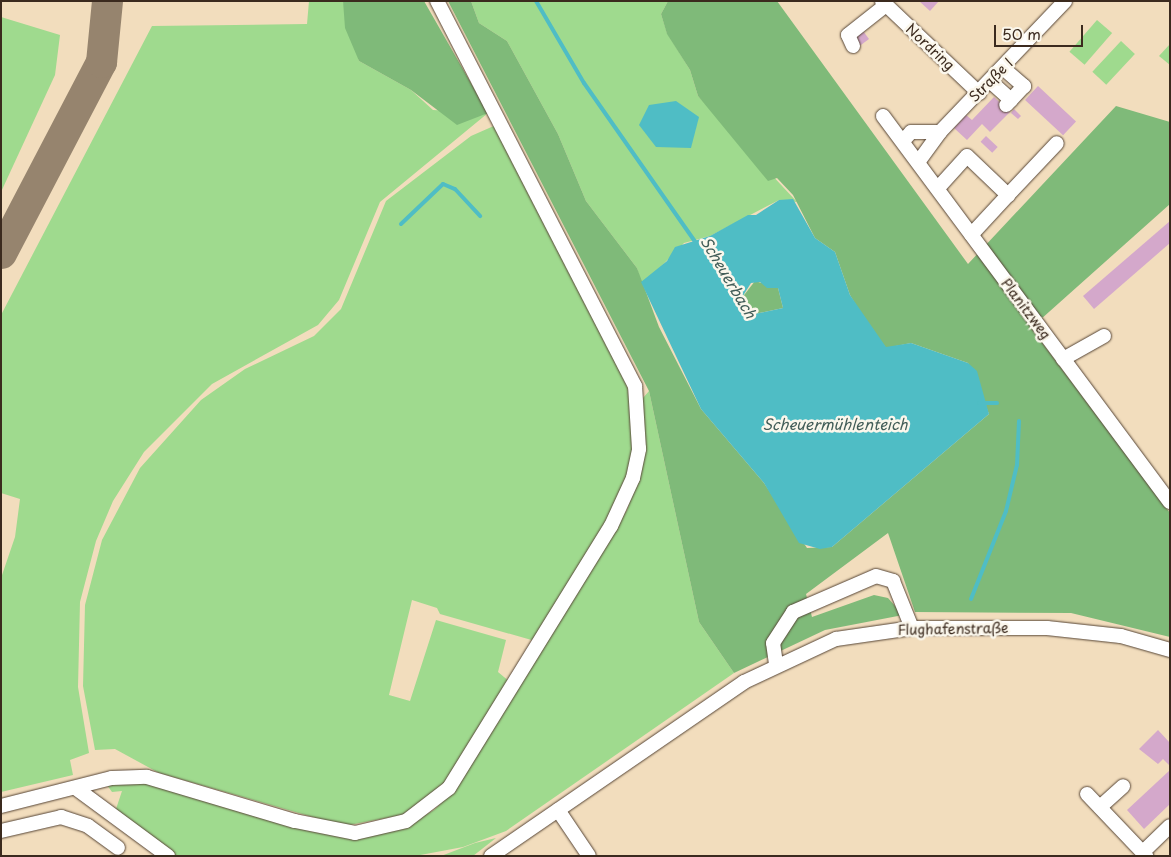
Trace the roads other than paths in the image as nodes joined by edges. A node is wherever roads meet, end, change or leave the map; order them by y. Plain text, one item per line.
1 (437, 1) edge
2 (1065, 1) edge
3 (884, 3) edge
4 (854, 46) dead end
5 (1003, 68) junction
6 (991, 82) junction
7 (979, 93) junction
8 (883, 116) dead end
9 (940, 132) junction
10 (903, 141) junction
11 (1058, 143) dead end
12 (919, 161) junction
13 (938, 188) junction
14 (1008, 194) junction
15 (971, 235) junction
16 (1104, 336) dead end
17 (1063, 359) junction
18 (1170, 502) edge
19 (912, 628) junction
20 (1170, 650) edge
21 (776, 664) junction
22 (1123, 786) dead end
23 (77, 789) junction
24 (1087, 794) dead end
25 (1, 806) edge
26 (1100, 807) junction
27 (558, 810) junction
28 (1170, 826) edge
29 (1, 831) edge
30 (133, 831) junction
31 (116, 852) edge
32 (1144, 854) edge
33 (168, 856) edge
34 (491, 856) edge
35 (589, 856) edge

1 - 23 street
2 - 5 street, Straße I
3 - 4 street
3 - 7 street, Nordring
5 - 6 street, Straße I
5 - 6 street
6 - 7 street, Straße I
7 - 9 street, Straße I
8 - 10 street, Planitzweg
9 - 10 street
9 - 12 street, Straße I
10 - 12 street, Planitzweg
11 - 14 street
12 - 13 street, Planitzweg
13 - 14 street
13 - 15 street, Planitzweg
14 - 15 street
15 - 17 street, Planitzweg
16 - 17 street
17 - 18 street, Planitzweg
19 - 20 street, Flughafenstraße
19 - 21 street, Flughafenstraße
19 - 21 street
21 - 27 street, Flughafenstraße
22 - 26 street
23 - 25 street
23 - 30 street
24 - 26 street
26 - 32 street
27 - 34 street, Flughafenstraße
27 - 35 street
28 - 32 street
29 - 31 street
30 - 31 street
30 - 33 street

